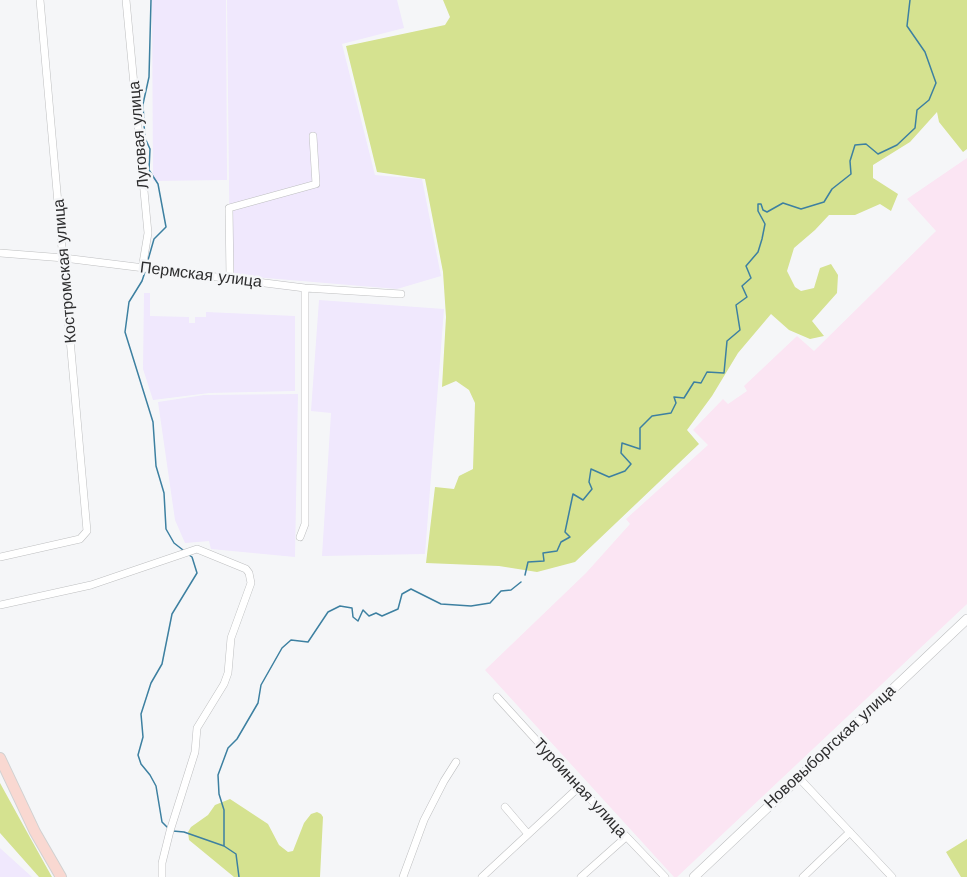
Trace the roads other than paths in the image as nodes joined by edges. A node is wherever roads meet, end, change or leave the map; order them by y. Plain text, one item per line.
1 (40, 0) edge
2 (126, 0) edge
3 (313, 136) dead end
4 (0, 253) edge
5 (64, 258) junction
6 (142, 269) junction
7 (230, 278) junction
8 (305, 288) junction
9 (401, 294) dead end
10 (300, 537) dead end
11 (0, 557) edge
12 (0, 604) edge
13 (967, 619) edge
14 (497, 697) dead end
15 (0, 758) edge
16 (456, 762) dead end
17 (799, 778) junction
18 (579, 788) junction
19 (505, 807) dead end
20 (850, 832) junction
21 (528, 834) junction
22 (626, 837) junction
23 (61, 877) edge
24 (162, 877) edge
25 (403, 877) edge
26 (482, 877) edge
27 (581, 877) edge
28 (665, 877) edge
29 (694, 877) edge
30 (803, 877) edge
31 (892, 877) edge

1 - 5 street, Костромская улица
2 - 6 street, Луговая улица
3 - 7 street
4 - 5 street, Пермская улица
5 - 6 street, Пермская улица
5 - 11 street, Костромская улица
6 - 7 street, Пермская улица
7 - 8 street, Пермская улица
8 - 9 street, Пермская улица
8 - 10 street
12 - 24 street
13 - 17 street, Нововыборгская улица
14 - 18 street, Турбинная улица
15 - 23 main road
16 - 25 street
17 - 20 street
17 - 29 street, Нововыборгская улица
18 - 21 street
18 - 22 street, Турбинная улица
19 - 21 street
20 - 30 street
20 - 31 street
21 - 26 street
22 - 27 street
22 - 28 street, Турбинная улица

